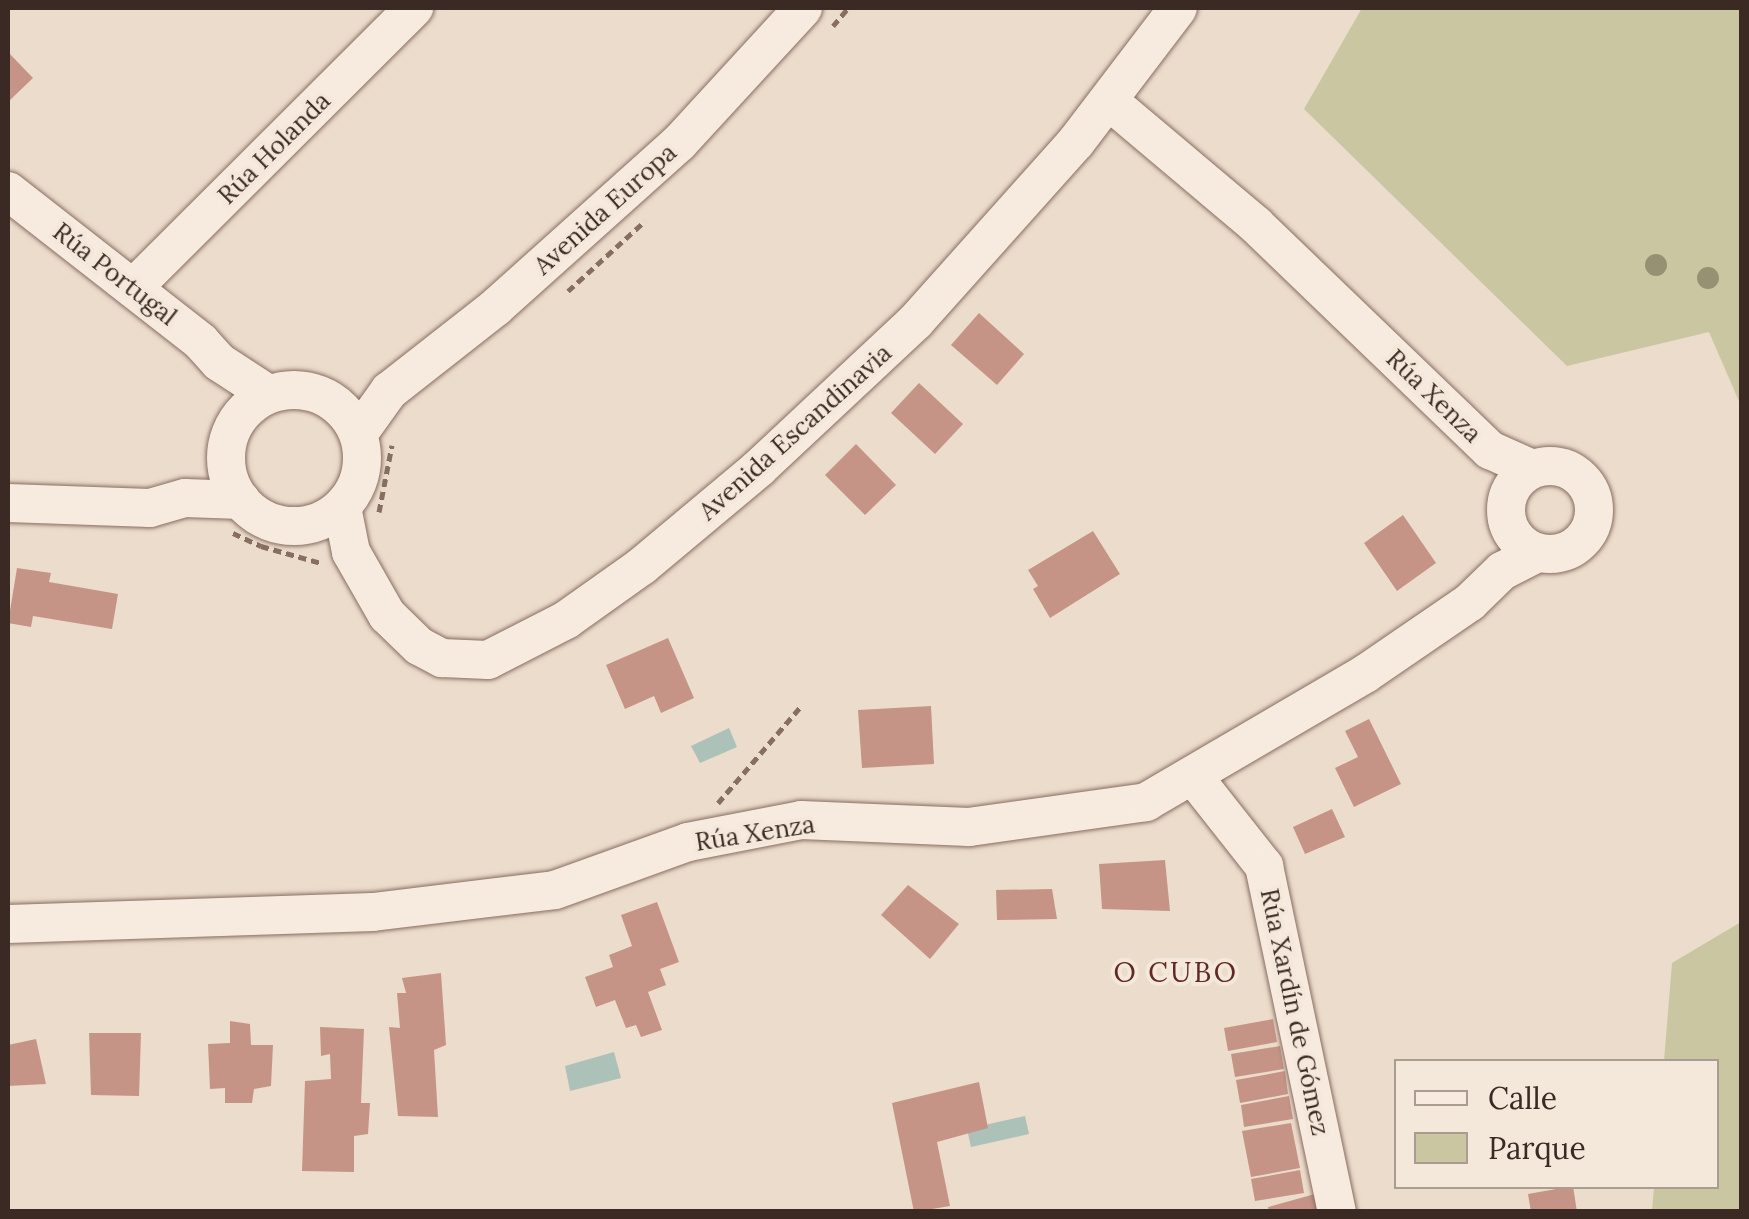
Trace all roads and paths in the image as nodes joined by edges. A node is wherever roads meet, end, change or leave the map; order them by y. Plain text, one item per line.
1 (413, 8) edge
2 (804, 8) edge
3 (1178, 8) edge
4 (1110, 101) junction
5 (8, 191) edge
6 (133, 288) junction
7 (254, 405) junction
8 (348, 418) junction
9 (226, 462) junction
10 (1521, 481) junction
11 (185, 498) junction
12 (8, 503) edge
13 (328, 515) junction
14 (235, 516) junction
15 (1518, 553) junction
16 (341, 561) junction
17 (801, 706) dead end
18 (1192, 776) junction
19 (688, 842) junction
20 (8, 924) edge
21 (1337, 1212) edge

1 - 6 street, Rúa Holanda
2 - 8 street, Avenida Europa
3 - 4 street, Avenida Escandinavia
4 - 10 street, Rúa Xenza
4 - 16 street, Avenida Escandinavia
5 - 6 street, Rúa Portugal
6 - 7 street, Rúa Portugal
7 - 8 street
7 - 9 street
8 - 13 street
9 - 11 street
9 - 14 street
10 - 15 street
10 - 15 street, Rúa Xenza
11 - 12 street
11 - 14 street
13 - 14 street
13 - 16 street, Avenida Escandinavia
14 - 16 path
15 - 18 street, Rúa Xenza
17 - 19 path
18 - 19 street, Rúa Xenza
18 - 21 street, Rúa Xardín de Gómez
19 - 20 street, Rúa Xenza

